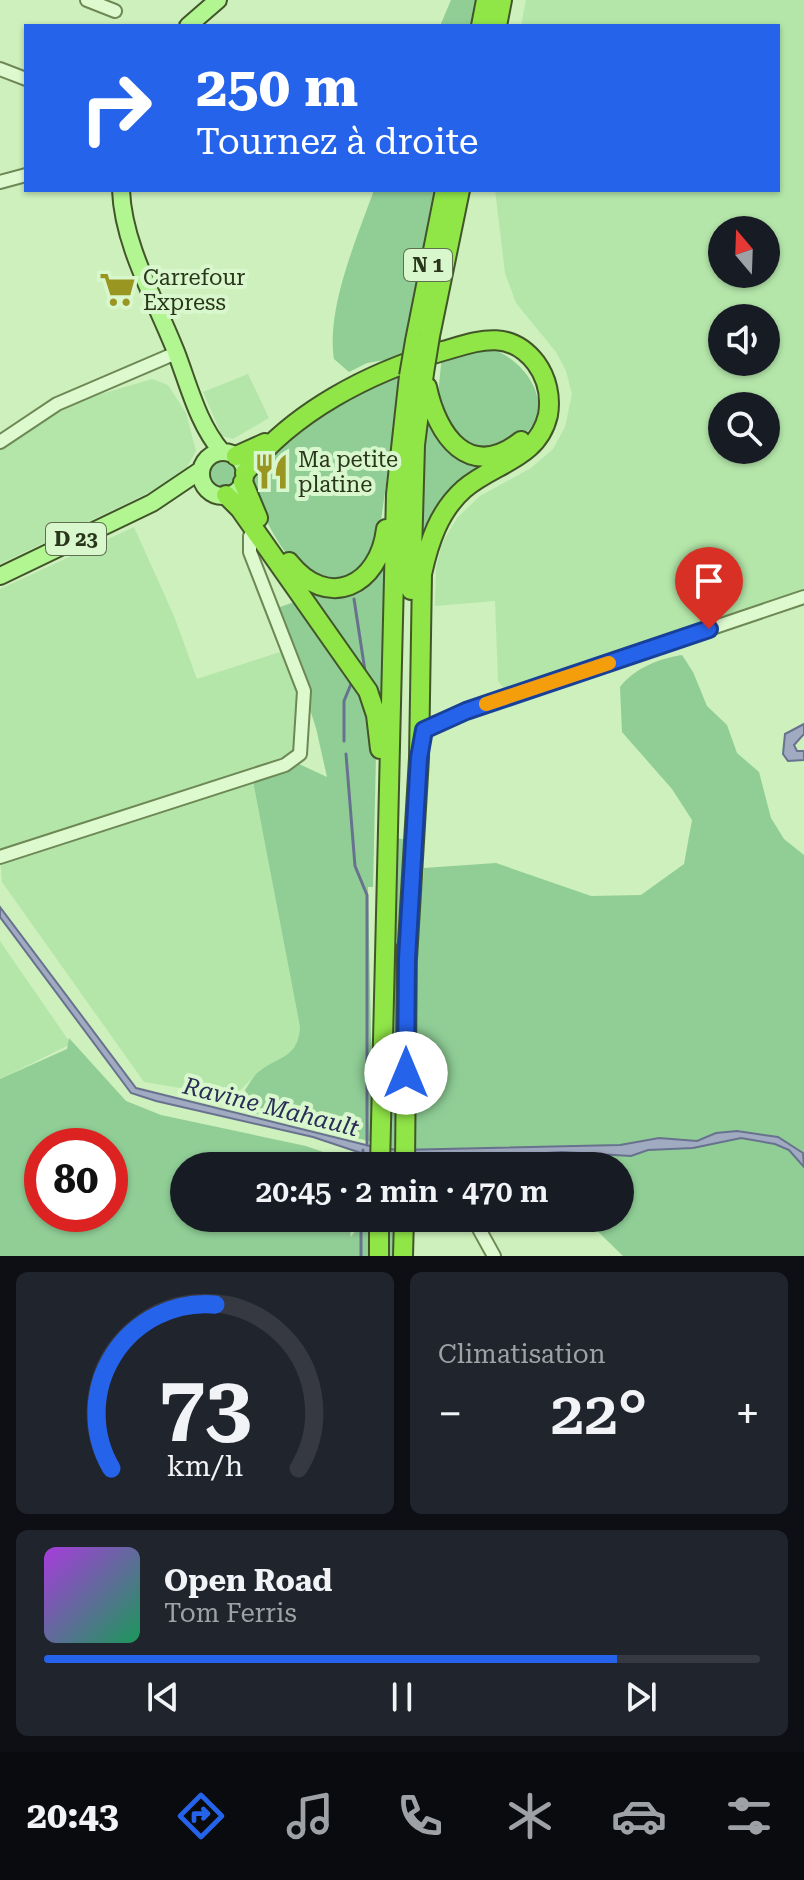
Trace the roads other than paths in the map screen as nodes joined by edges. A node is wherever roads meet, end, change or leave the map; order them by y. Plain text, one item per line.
1 (87, 0) edge
2 (218, 0) edge
3 (486, 0) edge
4 (502, 0) edge
5 (115, 11) dead end
6 (190, 24) edge
7 (481, 24) edge
8 (497, 24) edge
9 (0, 69) edge
10 (24, 78) edge
11 (24, 176) edge
12 (0, 182) edge
13 (121, 192) edge
14 (445, 192) edge
15 (459, 192) edge
16 (422, 339) junction
17 (448, 350) junction
18 (176, 353) junction
19 (417, 374) junction
20 (282, 434) junction
21 (0, 442) edge
22 (399, 451) junction
23 (217, 459) junction
24 (244, 478) junction
25 (218, 493) junction
26 (152, 503) junction
27 (255, 529) junction
28 (0, 576) edge
29 (804, 597) edge
30 (420, 701) junction
31 (466, 711) junction
32 (419, 758) junction
33 (387, 830) junction
34 (0, 857) edge
35 (407, 959) junction
36 (380, 1152) edge
37 (405, 1152) edge
38 (379, 1232) edge
39 (404, 1232) edge
40 (481, 1232) edge
41 (379, 1256) edge
42 (403, 1256) edge
43 (494, 1256) edge

1 - 5 street
2 - 6 main road
3 - 7 highway
4 - 8 highway
9 - 10 street
11 - 12 street
13 - 18 main road
14 - 16 highway, N 1
15 - 16 highway, N 1
16 - 19 highway, N 1, bridge
17 - 19 highway
17 - 20 highway
17 - 30 highway
18 - 21 street
18 - 23 main road
19 - 22 highway, N 1
19 - 35 highway, N 1
20 - 23 highway
20 - 24 highway
22 - 24 highway
22 - 33 highway, N 1
23 - 24 main road
23 - 25 main road
23 - 26 main road, D 23
24 - 25 main road
25 - 26 main road, D 23
25 - 27 highway
26 - 28 main road, D 23
27 - 33 highway
27 - 34 street
29 - 31 street
30 - 31 street
30 - 32 highway
31 - 32 street
32 - 35 highway
33 - 36 highway, N 1
35 - 37 highway, N 1
38 - 41 highway
39 - 42 highway
40 - 43 street

